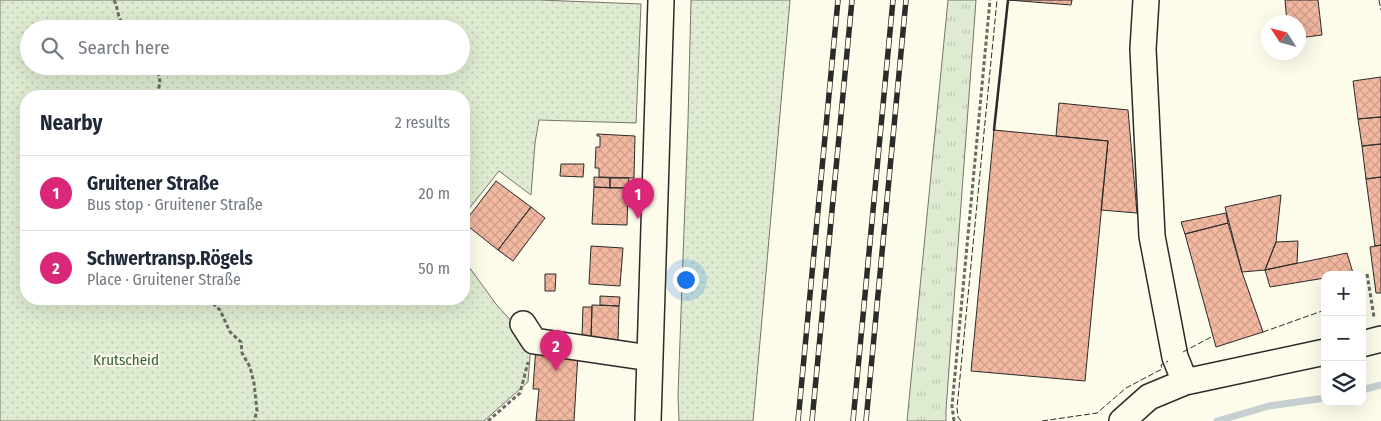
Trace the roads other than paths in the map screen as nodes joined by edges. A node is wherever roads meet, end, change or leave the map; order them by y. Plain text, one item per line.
1 (661, 0) edge
2 (1146, 0) edge
3 (529, 333) road end
4 (1321, 353) edge
5 (650, 358) junction
6 (1185, 382) junction
7 (648, 421) edge
8 (1122, 421) edge

1 - 5 street
2 - 6 street
3 - 5 street
4 - 6 street
5 - 7 street
6 - 8 street

